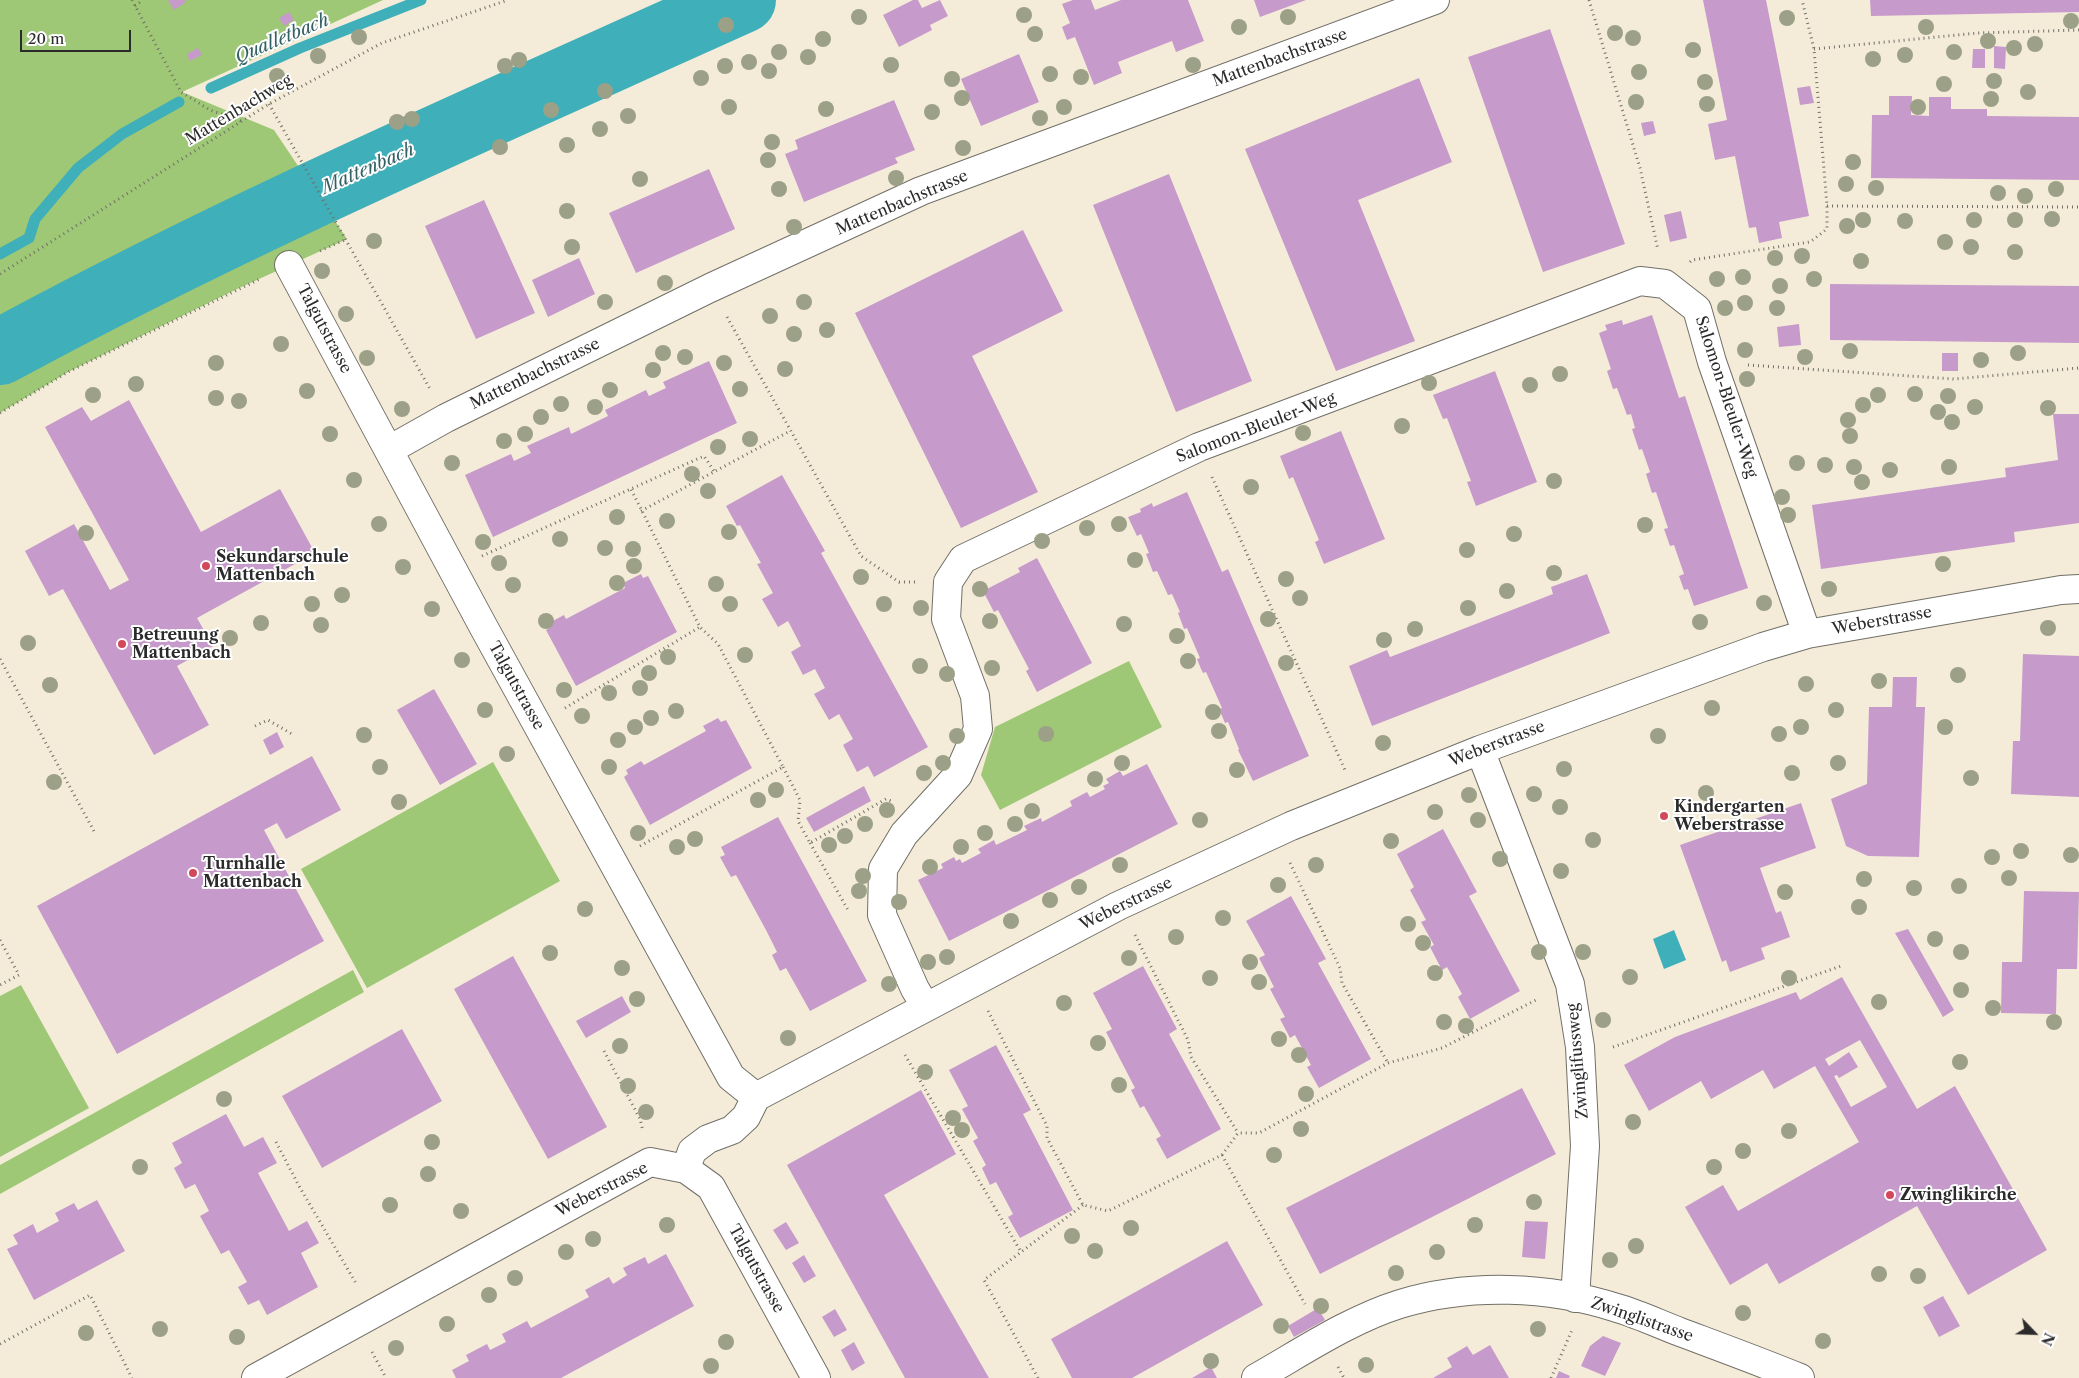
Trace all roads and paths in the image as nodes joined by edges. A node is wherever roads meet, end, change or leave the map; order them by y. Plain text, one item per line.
1 (132, 0) edge
2 (143, 0) edge
3 (508, 0) edge
4 (1435, 0) edge
5 (1589, 0) edge
6 (1802, 0) edge
7 (135, 6) junction
8 (2079, 30) edge
9 (1814, 49) junction
10 (269, 104) junction
11 (242, 121) junction
12 (1827, 206) junction
13 (2079, 207) edge
14 (290, 265) joint
15 (0, 274) edge
16 (1665, 284) junction
17 (710, 288) junction
18 (1712, 362) junction
19 (2079, 368) edge
20 (0, 413) edge
21 (446, 418) junction
22 (790, 431) junction
23 (1199, 447) junction
24 (389, 450) junction
25 (714, 471) junction
26 (631, 489) junction
27 (641, 511) junction
28 (474, 560) dead end
29 (948, 582) junction
30 (2079, 590) edge
31 (700, 627) junction
32 (1807, 634) junction
33 (0, 659) edge
34 (558, 712) dead end
35 (255, 726) dead end
36 (292, 734) dead end
37 (1480, 750) junction
38 (782, 767) junction
39 (1347, 775) dead end
40 (924, 813) junction
41 (95, 833) dead end
42 (810, 843) junction
43 (639, 847) dead end
44 (1286, 856) dead end
45 (882, 915) junction
46 (1135, 934) dead end
47 (0, 940) edge
48 (1841, 966) dead end
49 (1570, 984) junction
50 (0, 985) edge
51 (926, 1007) junction
52 (988, 1011) dead end
53 (604, 1051) dead end
54 (905, 1055) dead end
55 (1581, 1058) junction
56 (1388, 1064) junction
57 (756, 1097) junction
58 (1238, 1134) junction
59 (644, 1138) dead end
60 (276, 1142) dead end
61 (1222, 1155) junction
62 (686, 1169) junction
63 (1083, 1205) junction
64 (1020, 1252) junction
65 (1580, 1299) junction
66 (1305, 1304) dead end
67 (356, 1323) junction
68 (0, 1344) edge
69 (132, 1378) edge
70 (256, 1378) edge
71 (816, 1378) edge
72 (1038, 1378) edge
73 (1256, 1378) edge
74 (1551, 1378) edge
75 (1800, 1378) edge

1 - 7 path
2 - 7 path
3 - 10 path, Mattenbachweg
4 - 17 street, Mattenbachstrasse
5 - 16 path
6 - 9 path
7 - 11 path
8 - 9 path
9 - 12 path
10 - 11 path, Mattenbachweg
10 - 21 path
11 - 15 path, Mattenbachweg
12 - 13 path
12 - 16 path
14 - 20 path
14 - 24 street, Talgutstrasse
16 - 18 street, Salomon-Bleuler-Weg
16 - 23 street, Salomon-Bleuler-Weg
17 - 21 street, Mattenbachstrasse
17 - 22 path
18 - 19 path
18 - 32 street, Salomon-Bleuler-Weg
21 - 24 street, Mattenbachstrasse
22 - 25 path
22 - 29 path
23 - 29 street, Salomon-Bleuler-Weg
23 - 39 path
24 - 57 street, Talgutstrasse
25 - 26 path
25 - 27 path
26 - 27 path
26 - 28 path
27 - 31 path
29 - 40 street
30 - 32 street, Weberstrasse
31 - 34 path
31 - 38 path
32 - 37 street, Weberstrasse
33 - 41 path
35 - 36 path
37 - 49 street, Zwinglifussweg
37 - 51 street, Weberstrasse
38 - 42 path
38 - 43 path
40 - 42 path
40 - 45 street
42 - 45 path
44 - 56 path
45 - 51 street
46 - 58 path
47 - 50 path
48 - 55 path
49 - 55 street, Zwinglifussweg
49 - 56 path
51 - 57 street, Weberstrasse
52 - 63 path
53 - 59 path
54 - 64 path
55 - 65 street, Zwinglifussweg
56 - 58 path
57 - 62 street
58 - 61 path
60 - 67 path
61 - 63 path
61 - 66 path
62 - 67 street, Weberstrasse
62 - 71 street, Talgutstrasse
63 - 64 path
64 - 72 path
65 - 73 street, Zwinglistrasse
65 - 74 path
65 - 75 street, Zwinglistrasse
67 - 70 street, Weberstrasse
68 - 69 path

